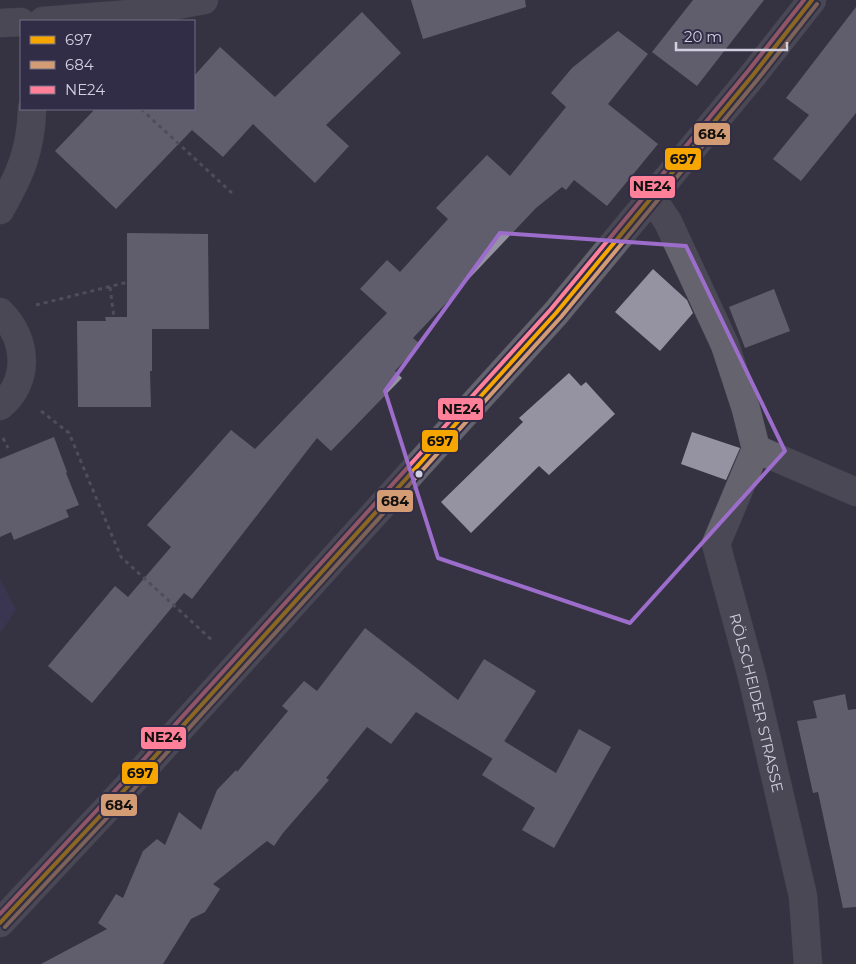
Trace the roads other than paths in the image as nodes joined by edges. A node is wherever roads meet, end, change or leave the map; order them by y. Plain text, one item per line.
1 (204, 0) edge
2 (812, 0) edge
3 (55, 20) edge
4 (20, 22) edge
5 (0, 23) edge
6 (32, 110) edge
7 (652, 198) junction
8 (0, 210) edge
9 (3, 315) edge
10 (7, 399) edge
11 (756, 449) junction
12 (856, 492) edge
13 (0, 923) edge
14 (808, 964) edge

1 - 3 street
2 - 7 street
4 - 5 street
6 - 8 street
7 - 11 street
7 - 13 street
9 - 10 street
11 - 12 street
11 - 14 street, RÖLSCHEIDER STRASSE

